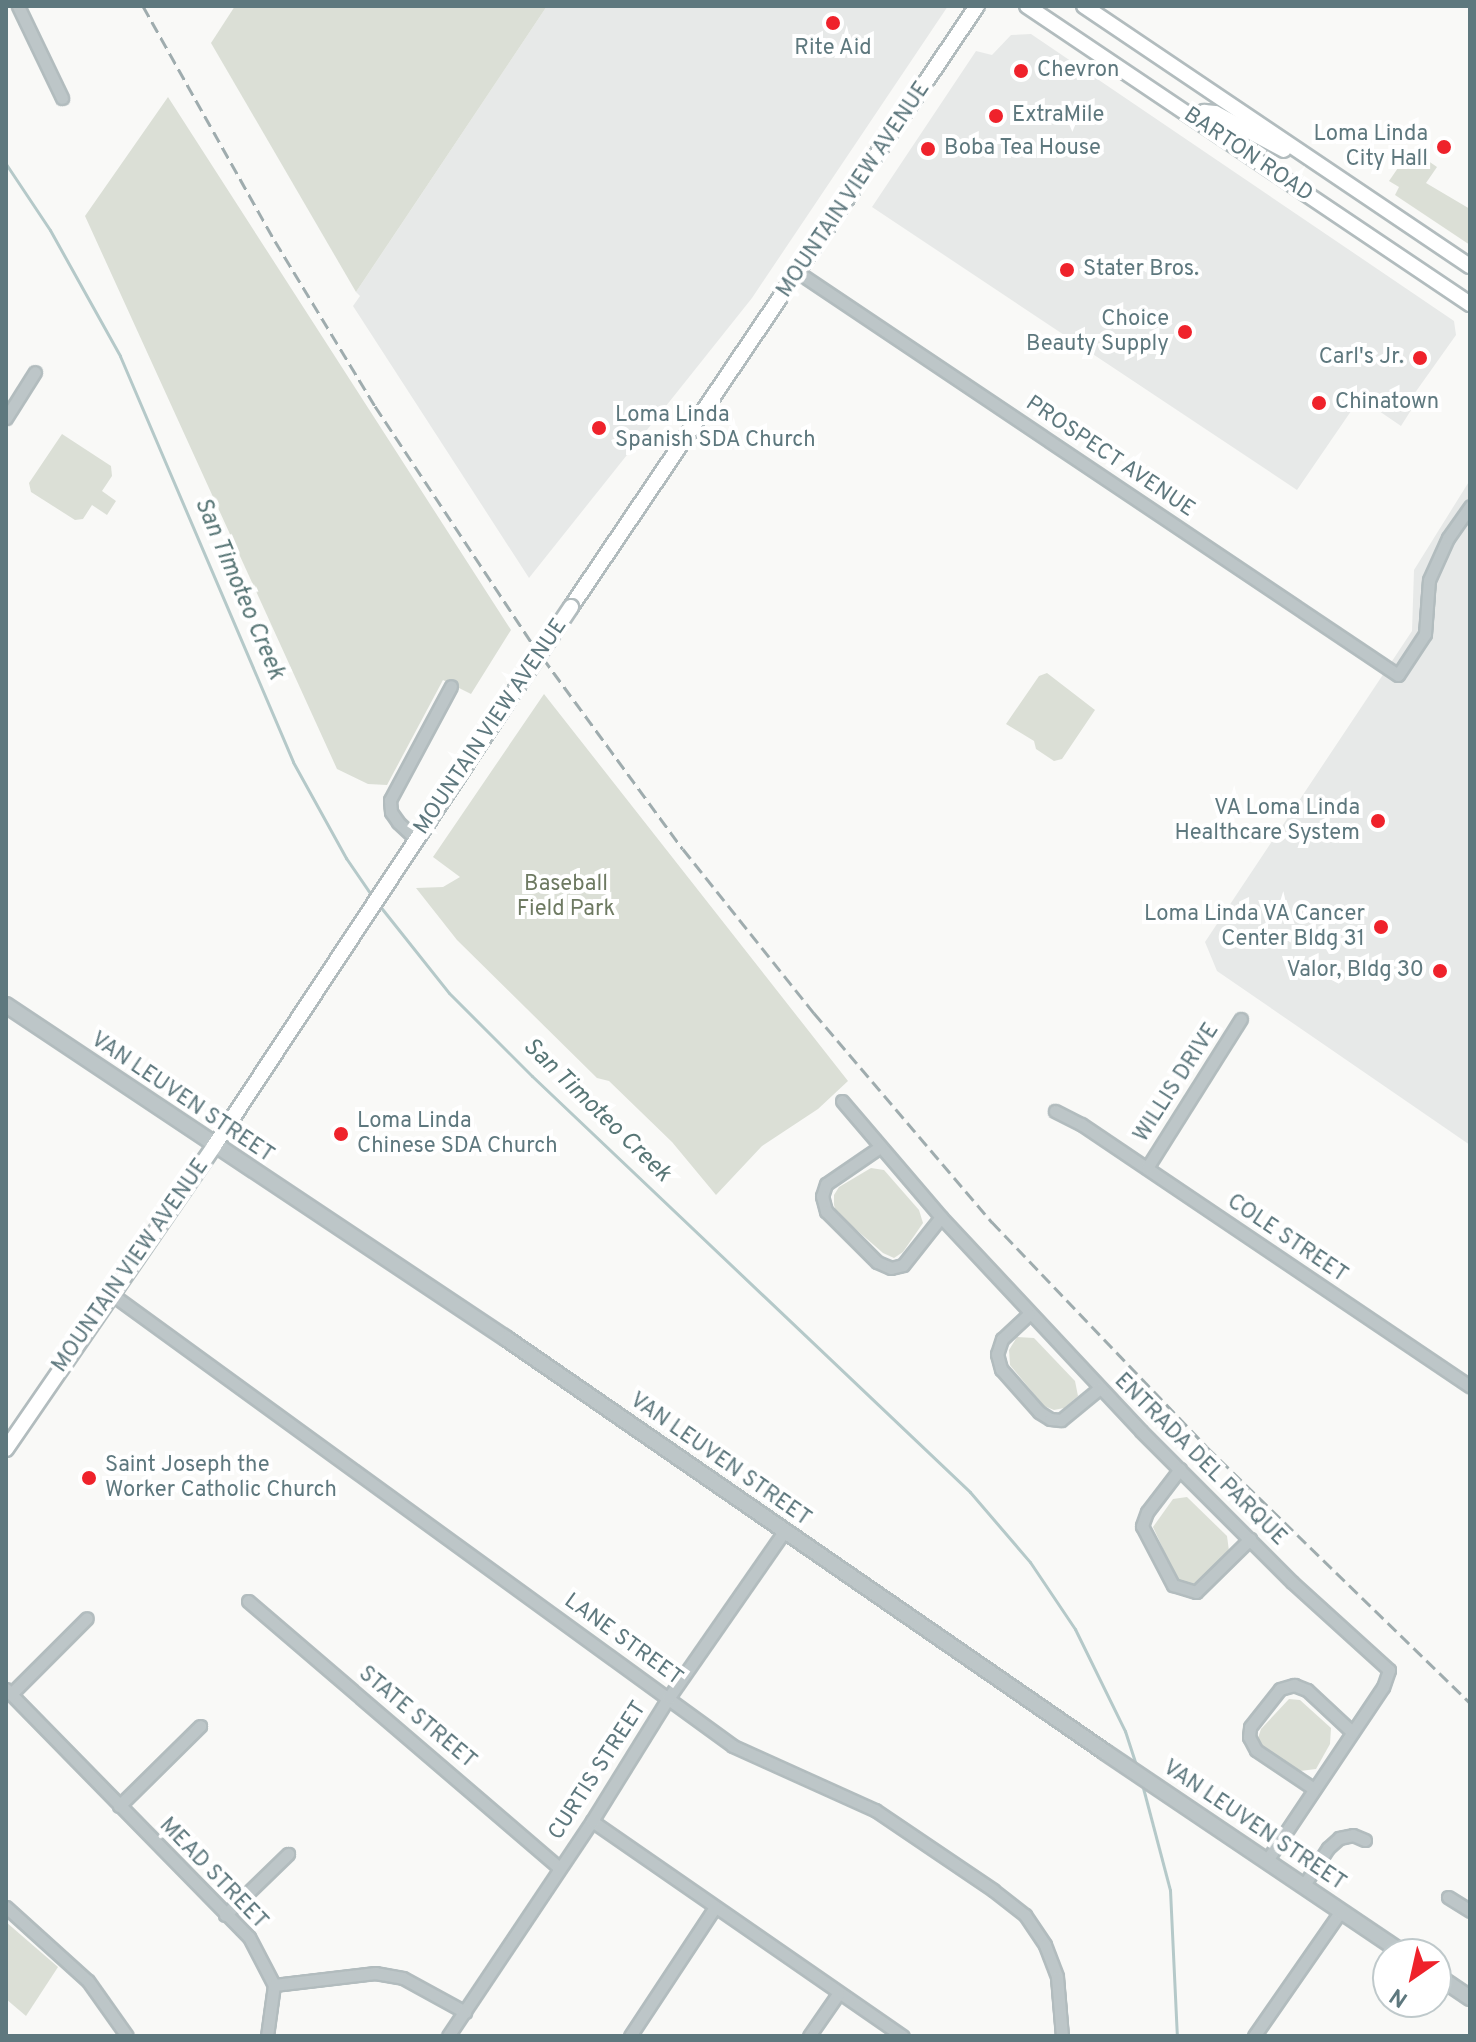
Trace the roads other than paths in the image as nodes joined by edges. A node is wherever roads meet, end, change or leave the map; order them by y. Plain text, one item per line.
1 (18, 6) edge
2 (977, 6) edge
3 (1027, 6) edge
4 (1084, 6) edge
5 (62, 98) dead end
6 (1198, 121) junction
7 (1315, 163) junction
8 (1470, 266) edge
9 (799, 273) junction
10 (1470, 304) edge
11 (35, 372) dead end
12 (6, 418) edge
13 (1470, 506) edge
14 (451, 686) dead end
15 (417, 840) junction
16 (7, 1009) edge
17 (1241, 1019) dead end
18 (842, 1101) dead end
19 (1055, 1111) dead end
20 (214, 1146) junction
21 (880, 1147) junction
22 (1147, 1168) junction
23 (941, 1217) junction
24 (110, 1293) junction
25 (1029, 1314) junction
26 (1470, 1386) edge
27 (1100, 1388) junction
28 (6, 1449) edge
29 (1180, 1469) junction
30 (785, 1530) junction
31 (1250, 1539) junction
32 (248, 1601) dead end
33 (87, 1618) dead end
34 (8, 1691) edge
35 (669, 1697) junction
36 (200, 1726) dead end
37 (1352, 1732) junction
38 (1314, 1789) junction
39 (119, 1806) junction
40 (592, 1821) junction
41 (1365, 1840) dead end
42 (288, 1854) dead end
43 (1267, 1860) junction
44 (559, 1868) junction
45 (1304, 1885) junction
46 (1448, 1897) dead end
47 (6, 1907) edge
48 (715, 1907) junction
49 (1341, 1911) junction
50 (1470, 1911) edge
51 (225, 1915) junction
52 (1381, 1938) edge
53 (274, 1985) junction
54 (1452, 1986) edge
55 (838, 1994) junction
56 (1470, 1998) edge
57 (465, 2012) junction
58 (127, 2036) edge
59 (267, 2036) edge
60 (448, 2036) edge
61 (630, 2036) edge
62 (809, 2036) edge
63 (903, 2036) edge
64 (1062, 2036) edge
65 (1254, 2036) edge

1 - 5 street
2 - 9 main road, MOUNTAIN VIEW AVENUE
3 - 6 main road, BARTON ROAD
4 - 7 main road, BARTON ROAD
6 - 7 main road
6 - 10 main road, BARTON ROAD
7 - 8 main road, BARTON ROAD
9 - 13 street, PROSPECT AVENUE
9 - 15 main road, MOUNTAIN VIEW AVENUE, bridge
11 - 12 street
14 - 15 street
15 - 20 main road, MOUNTAIN VIEW AVENUE
16 - 20 street, VAN LEUVEN STREET
17 - 22 street, WILLIS DRIVE
18 - 21 street, ENTRADA DEL PARQUE
19 - 22 street, COLE STREET
20 - 24 main road, MOUNTAIN VIEW AVENUE
20 - 30 street, VAN LEUVEN STREET
21 - 23 street, ENTRADA DEL PARQUE
21 - 23 street
22 - 26 street, COLE STREET
23 - 25 street, ENTRADA DEL PARQUE
24 - 28 main road, MOUNTAIN VIEW AVENUE
24 - 35 street, LANE STREET
25 - 27 street, ENTRADA DEL PARQUE
25 - 27 street
27 - 29 street, ENTRADA DEL PARQUE
29 - 31 street, ENTRADA DEL PARQUE
29 - 31 street
30 - 35 street, CURTIS STREET
30 - 43 street, VAN LEUVEN STREET
31 - 37 street, ENTRADA DEL PARQUE
32 - 44 street, STATE STREET
33 - 34 street
34 - 39 street, MEAD STREET
35 - 40 street, CURTIS STREET
35 - 64 street, LANE STREET
36 - 39 street
37 - 38 street, ENTRADA DEL PARQUE
37 - 38 street
38 - 43 street, ENTRADA DEL PARQUE
39 - 51 street, MEAD STREET
40 - 44 street, CURTIS STREET
40 - 48 street
41 - 45 street
42 - 51 street
43 - 45 street, VAN LEUVEN STREET
44 - 57 street, CURTIS STREET
45 - 49 street, VAN LEUVEN STREET
46 - 50 street
47 - 58 street
48 - 55 street
48 - 61 street
49 - 52 street, VAN LEUVEN STREET
49 - 65 street
51 - 53 street, MEAD STREET
53 - 57 street
53 - 59 street
54 - 56 street
55 - 62 street
55 - 63 street
57 - 60 street, CURTIS STREET

